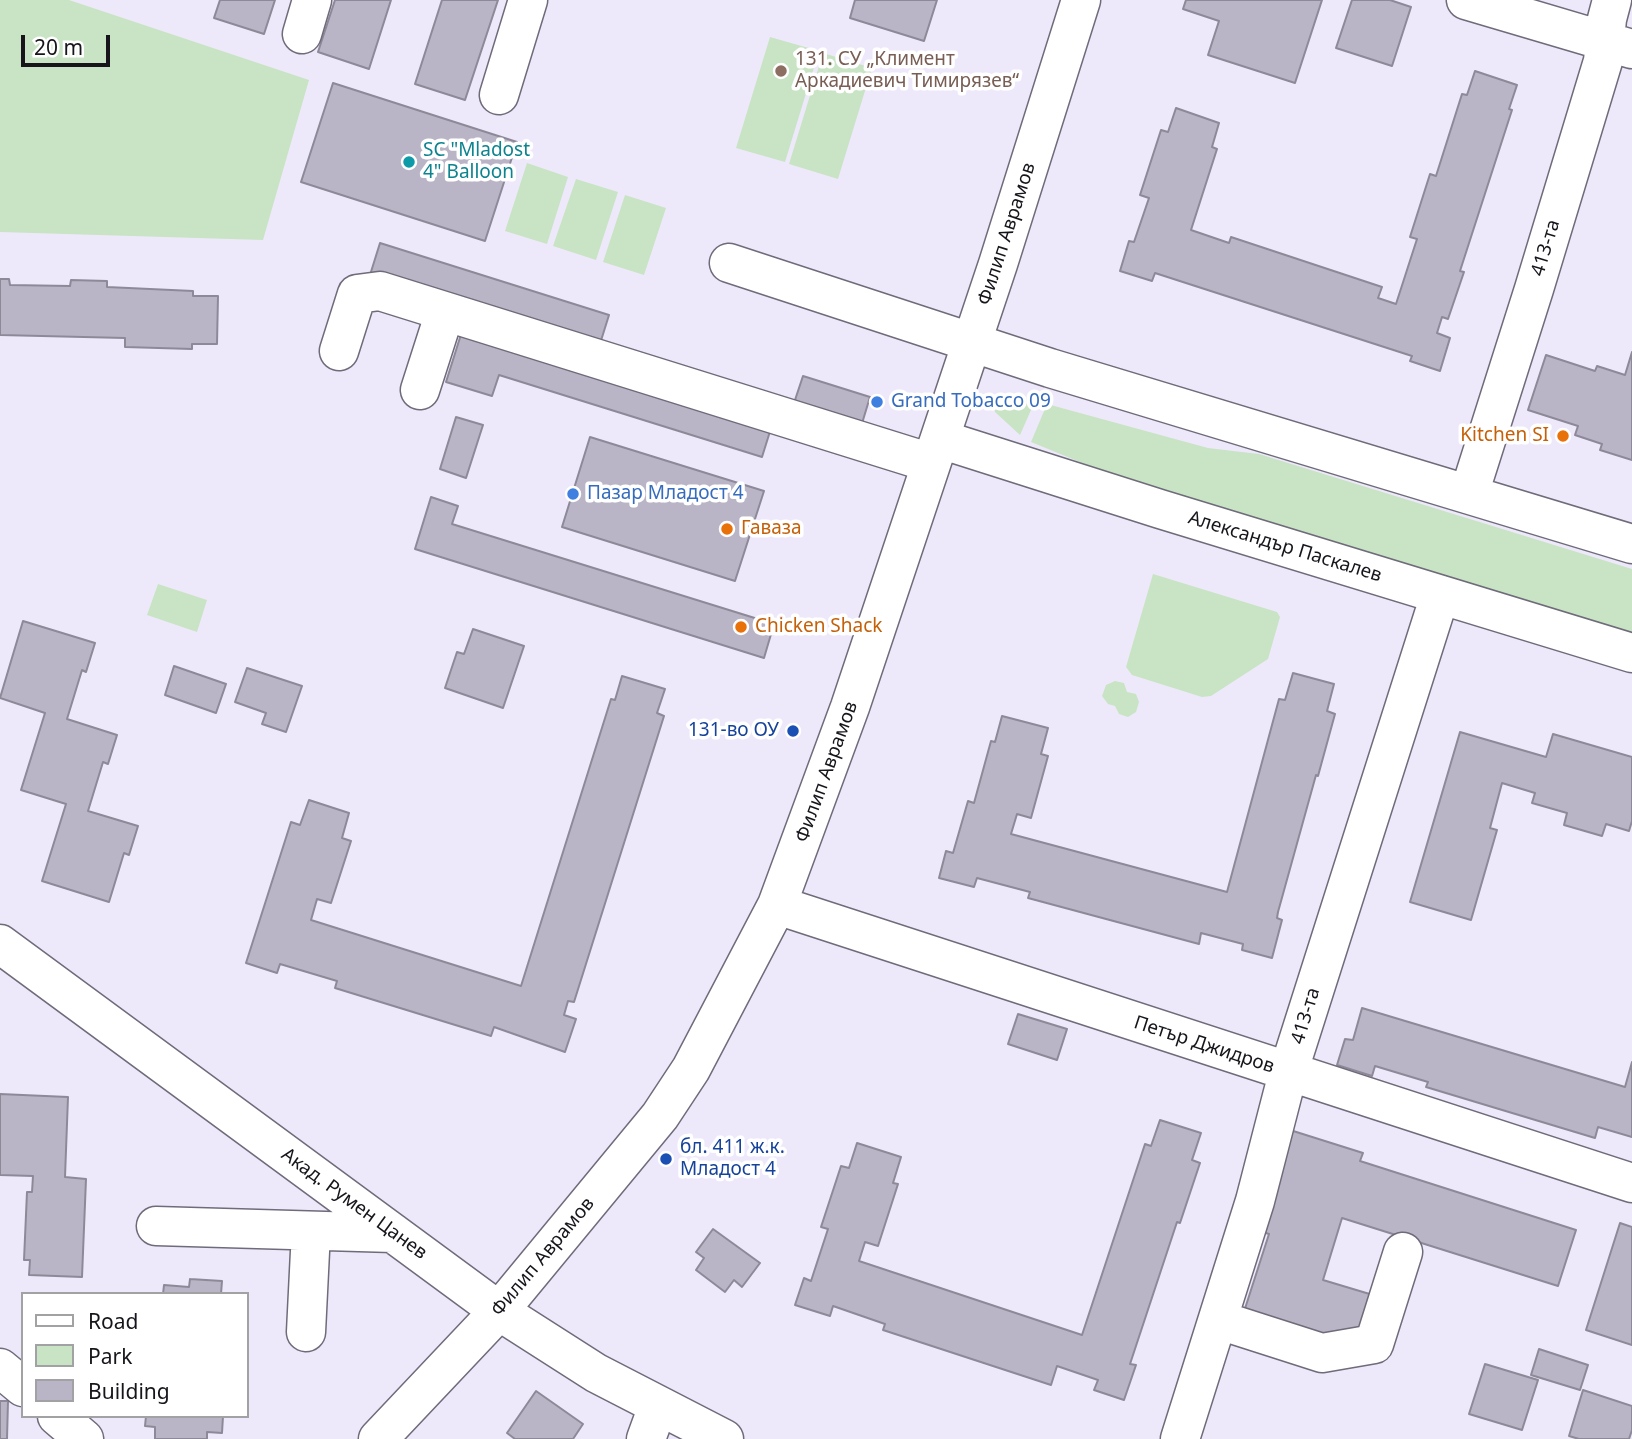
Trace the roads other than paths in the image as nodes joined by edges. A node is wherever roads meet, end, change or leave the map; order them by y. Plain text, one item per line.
1 (528, 0) edge
2 (1082, 0) edge
3 (1466, 0) edge
4 (1612, 0) edge
5 (1618, 45) edge
6 (499, 95) dead end
7 (729, 263) dead end
8 (445, 312) junction
9 (971, 342) junction
10 (340, 351) dead end
11 (420, 390) dead end
12 (935, 451) junction
13 (1469, 494) junction
14 (1632, 544) edge
15 (1440, 595) junction
16 (1632, 653) edge
17 (777, 905) junction
18 (0, 944) edge
19 (1288, 1073) junction
20 (1632, 1183) edge
21 (156, 1226) dead end
22 (311, 1231) junction
23 (393, 1233) junction
24 (1403, 1252) dead end
25 (499, 1311) junction
26 (1219, 1320) junction
27 (306, 1332) dead end
28 (0, 1368) edge
29 (21, 1385) edge
30 (59, 1418) edge
31 (652, 1422) edge
32 (84, 1439) edge
33 (378, 1439) edge
34 (724, 1439) edge
35 (1180, 1439) edge

1 - 6 street
2 - 9 street, Филип Аврамов
3 - 5 street
4 - 5 street, 413-та
5 - 13 street, 413-та
7 - 9 street
8 - 10 street, Александър Паскалев
8 - 11 street
8 - 12 street, Александър Паскалев
9 - 12 street, Филип Аврамов
9 - 13 street
12 - 15 street, Александър Паскалев
12 - 17 street, Филип Аврамов
13 - 14 street
15 - 16 street, Александър Паскалев
15 - 19 street, 413-та
17 - 19 street, Петър Джидров
17 - 25 street, Филип Аврамов
18 - 23 street, Акад. Румен Цанев
19 - 20 street, Петър Джидров
19 - 26 street, 413-та
21 - 22 street
22 - 23 street
22 - 27 street
23 - 25 street, Акад. Румен Цанев
24 - 26 street
25 - 31 street, Акад. Румен Цанев
25 - 33 street, Филип Аврамов
26 - 35 street, 413-та
28 - 29 street
30 - 32 street
31 - 34 street, Акад. Румен Цанев

